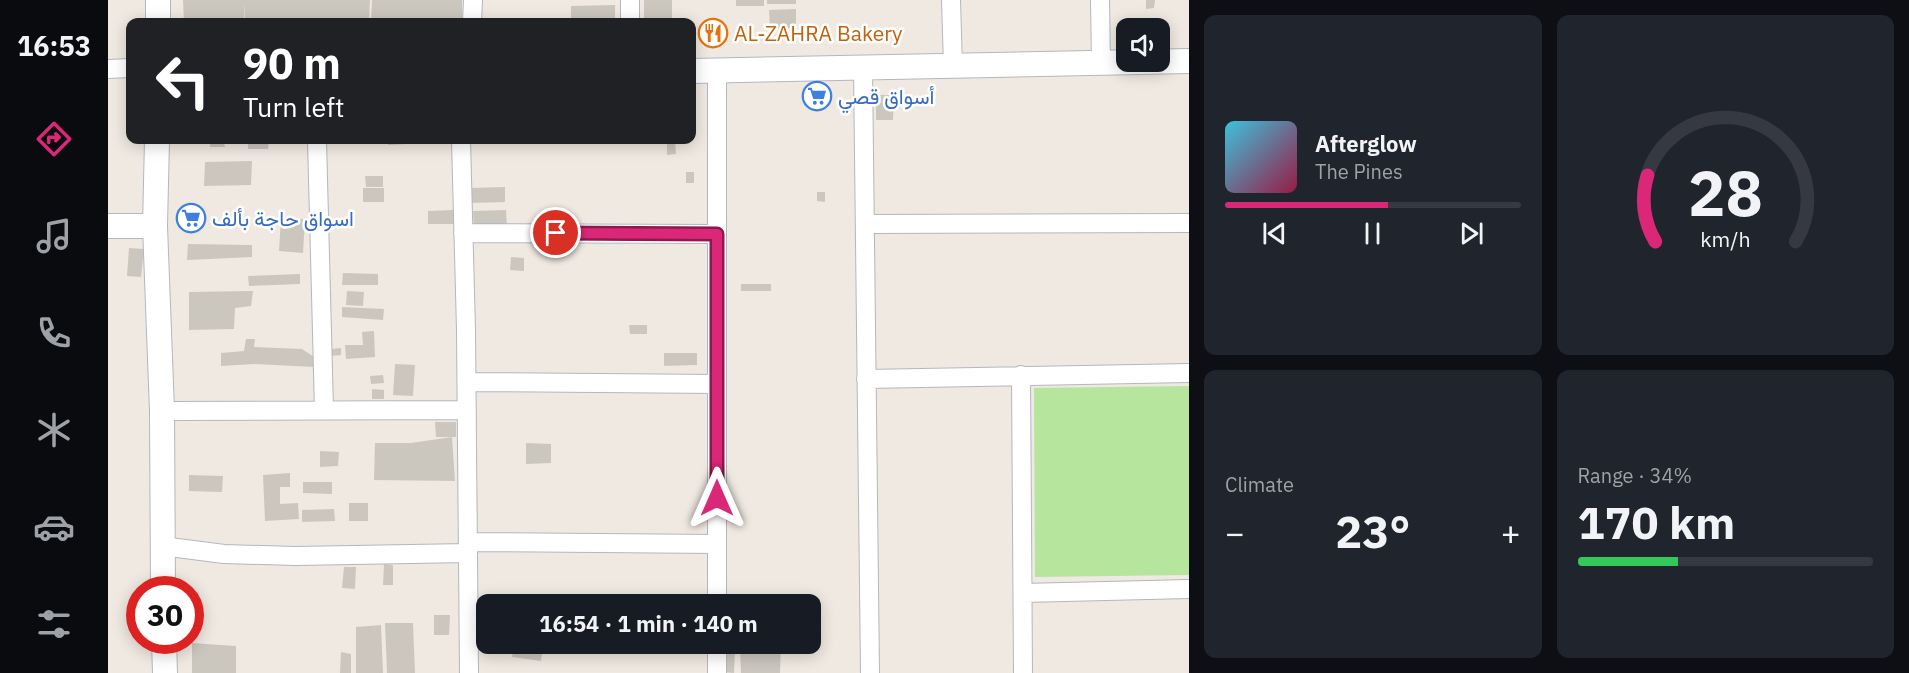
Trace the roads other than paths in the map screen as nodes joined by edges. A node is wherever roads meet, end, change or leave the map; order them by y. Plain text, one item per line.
1 (158, 0) edge
2 (472, 0) edge
3 (630, 0) edge
4 (951, 0) edge
5 (1100, 0) edge
6 (158, 18) edge
7 (472, 18) edge
8 (630, 18) edge
9 (1189, 62) edge
10 (1101, 63) junction
11 (953, 66) junction
12 (863, 68) junction
13 (108, 69) edge
14 (126, 69) edge
15 (717, 70) junction
16 (696, 71) edge
17 (157, 144) edge
18 (317, 144) edge
19 (461, 144) edge
20 (1189, 223) edge
21 (864, 224) junction
22 (108, 226) edge
23 (154, 226) junction
24 (463, 233) junction
25 (717, 234) junction
26 (1189, 373) edge
27 (1021, 375) junction
28 (866, 379) junction
29 (467, 382) junction
30 (717, 384) junction
31 (467, 410) junction
32 (162, 411) junction
33 (324, 411) junction
34 (717, 544) junction
35 (162, 546) junction
36 (468, 547) junction
37 (163, 576) edge
38 (1189, 589) edge
39 (1023, 593) junction
40 (717, 594) edge
41 (164, 654) edge
42 (717, 654) edge
43 (165, 673) edge
44 (469, 673) edge
45 (717, 673) edge
46 (870, 673) edge
47 (1023, 673) edge

1 - 6 street
2 - 7 street
3 - 8 street
4 - 11 street
5 - 10 street
9 - 10 street
10 - 11 street
11 - 12 street
12 - 15 street
12 - 21 street
13 - 14 street
15 - 16 street
15 - 25 street
17 - 23 street
18 - 33 street
19 - 24 street
20 - 21 street
21 - 28 street
22 - 23 street
23 - 32 street
24 - 25 street
24 - 29 street
25 - 30 street
26 - 27 street
27 - 28 street
27 - 39 street
28 - 46 street
29 - 30 street
29 - 31 street
30 - 34 street
31 - 33 street
31 - 36 street
32 - 33 street
32 - 35 street
34 - 36 street
34 - 40 street
35 - 36 street
35 - 37 street
36 - 44 street
38 - 39 street
39 - 47 street
41 - 43 street
42 - 45 street

